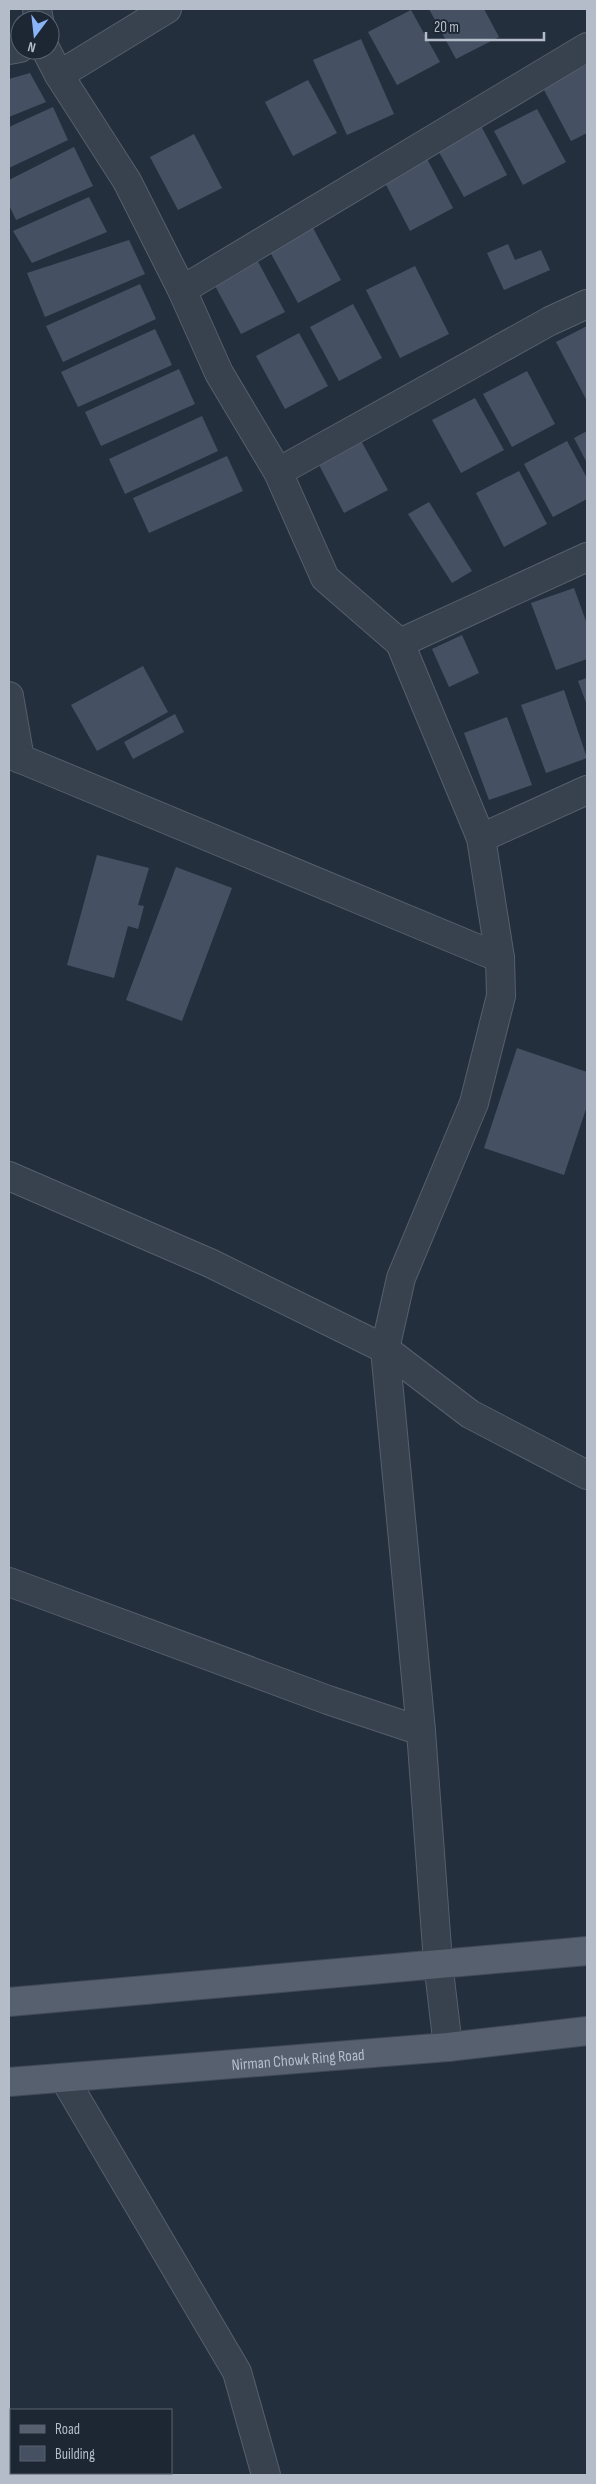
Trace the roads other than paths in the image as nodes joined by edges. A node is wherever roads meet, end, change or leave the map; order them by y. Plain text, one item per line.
1 (167, 9) edge
2 (587, 47) edge
3 (51, 60) edge
4 (59, 75) junction
5 (182, 290) junction
6 (587, 304) edge
7 (278, 472) junction
8 (587, 557) edge
9 (400, 643) junction
10 (9, 696) edge
11 (15, 757) edge
12 (587, 790) edge
13 (481, 838) junction
14 (500, 958) junction
15 (9, 1176) edge
16 (385, 1349) junction
17 (587, 1475) edge
18 (9, 1582) edge
19 (421, 1731) junction
20 (587, 1951) edge
21 (438, 1962) junction
22 (9, 2002) edge
23 (587, 2031) edge
24 (448, 2047) junction
25 (64, 2078) junction
26 (9, 2082) edge
27 (266, 2475) edge

1 - 4 street
2 - 5 street
3 - 4 street
4 - 5 street
5 - 7 street
6 - 7 street
7 - 9 street
8 - 9 street
9 - 13 street
10 - 11 street
11 - 14 street
12 - 13 street
13 - 14 street
14 - 16 street
15 - 16 street
16 - 17 street
16 - 19 street
18 - 19 street
19 - 21 street
20 - 21 main road
21 - 22 main road
21 - 24 street
23 - 24 main road, Nirman Chowk Ring Road
24 - 25 main road, Nirman Chowk Ring Road
25 - 26 main road, Nirman Chowk Ring Road
25 - 27 street

